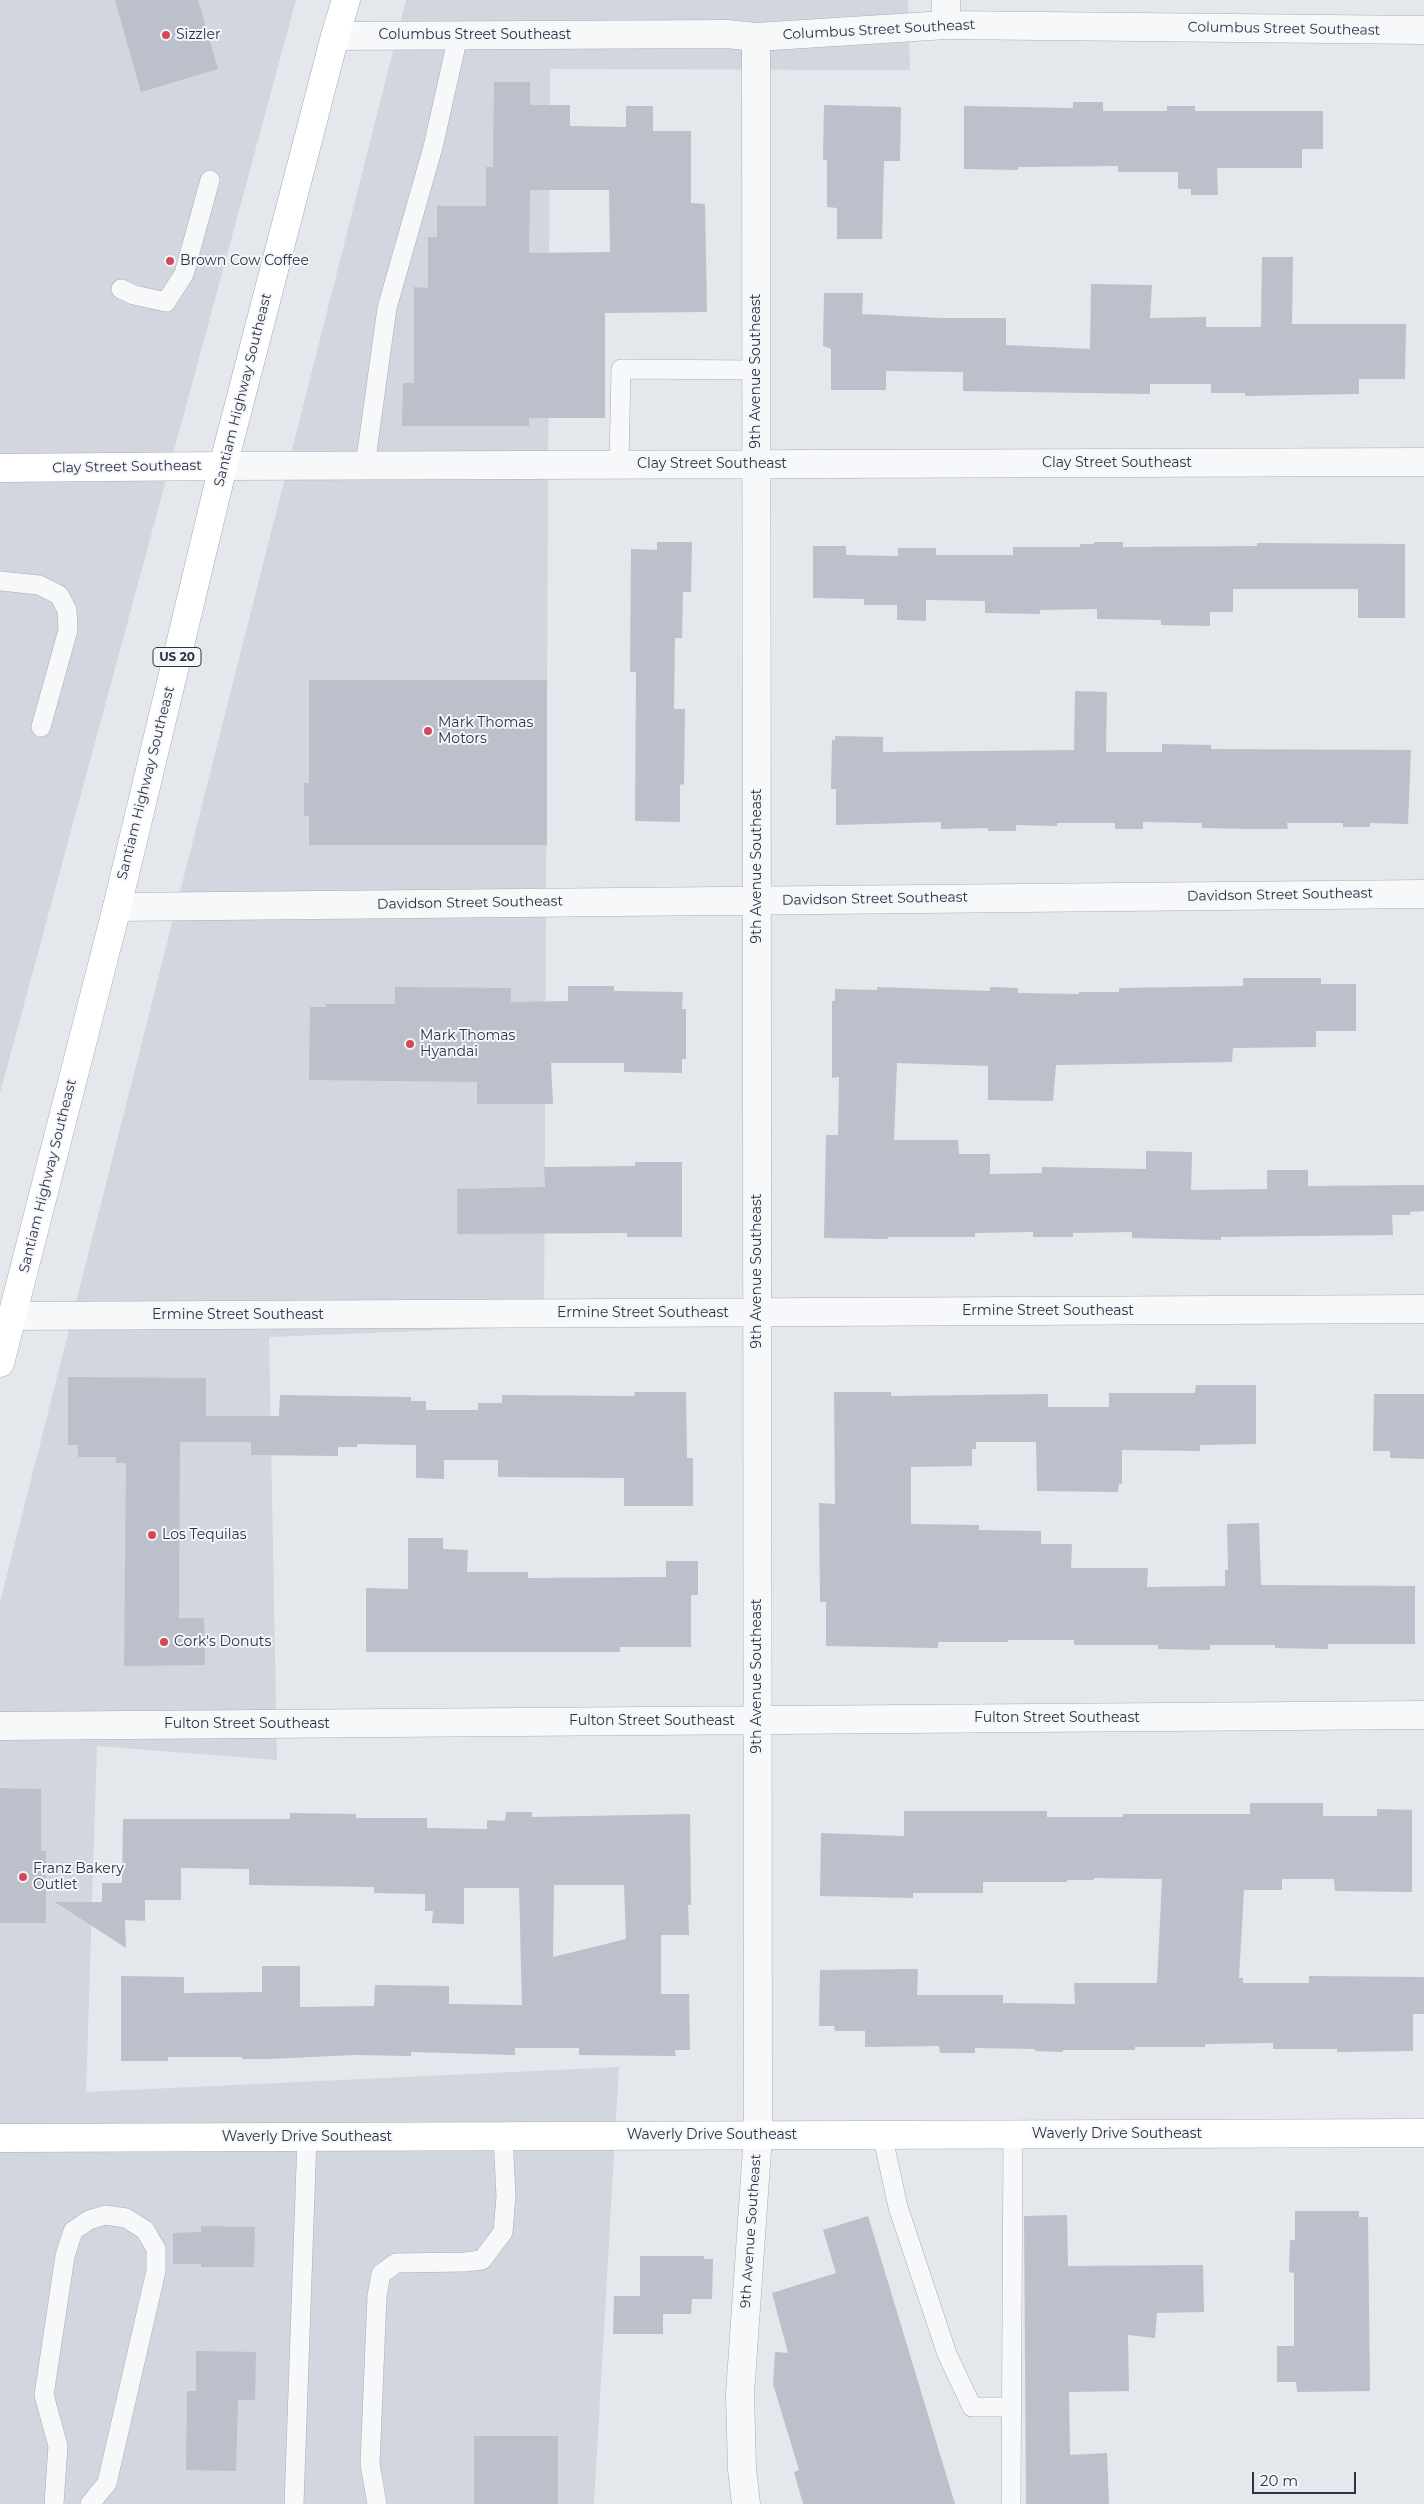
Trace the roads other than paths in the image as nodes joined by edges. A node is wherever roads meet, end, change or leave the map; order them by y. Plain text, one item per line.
1 (346, 0) edge
2 (946, 12) edge
3 (1424, 30) edge
4 (334, 36) junction
5 (458, 36) junction
6 (756, 37) junction
7 (210, 180) dead end
8 (121, 289) dead end
9 (756, 370) junction
10 (1424, 462) edge
11 (756, 464) junction
12 (619, 465) junction
13 (223, 466) junction
14 (365, 466) junction
15 (0, 468) edge
16 (0, 581) edge
17 (41, 727) dead end
18 (1424, 894) edge
19 (757, 900) junction
20 (117, 907) junction
21 (1424, 1309) edge
22 (757, 1312) junction
23 (12, 1316) junction
24 (1, 1354) edge
25 (1424, 1716) edge
26 (757, 1720) junction
27 (0, 1726) edge
28 (1424, 2133) edge
29 (882, 2134) junction
30 (1014, 2134) junction
31 (758, 2135) junction
32 (503, 2136) junction
33 (306, 2137) junction
34 (0, 2138) edge
35 (1011, 2407) junction
36 (54, 2504) edge
37 (90, 2504) edge
38 (294, 2504) edge
39 (377, 2504) edge
40 (746, 2504) edge
41 (1011, 2504) edge

1 - 4 main road, Santiam Highway Southeast / US 20
2 - 3 street, Columbus Street Southeast
2 - 6 street, Columbus Street Southeast
4 - 5 street, Columbus Street Southeast
4 - 13 main road, Santiam Highway Southeast / US 20
5 - 6 street, Columbus Street Southeast
5 - 14 lane
6 - 9 street, 9th Avenue Southeast
7 - 8 lane
9 - 11 street, 9th Avenue Southeast
9 - 12 lane
10 - 11 street, Clay Street Southeast
11 - 12 street, Clay Street Southeast
11 - 19 street, 9th Avenue Southeast
12 - 14 street, Clay Street Southeast
13 - 14 street, Clay Street Southeast
13 - 15 main road, Clay Street Southeast
13 - 20 main road, Santiam Highway Southeast / US 20
16 - 17 lane
18 - 19 street, Davidson Street Southeast
19 - 20 street, Davidson Street Southeast
19 - 22 street, 9th Avenue Southeast
20 - 23 main road, Santiam Highway Southeast / US 20
21 - 22 street, Ermine Street Southeast
22 - 23 street, Ermine Street Southeast
22 - 26 street, 9th Avenue Southeast
23 - 24 main road, Santiam Highway Southeast / US 20
25 - 26 street, Fulton Street Southeast
26 - 27 street, Fulton Street Southeast
26 - 31 street, 9th Avenue Southeast
28 - 30 main road, Waverly Drive Southeast
29 - 30 main road, Waverly Drive Southeast
29 - 31 main road, Waverly Drive Southeast
29 - 35 lane
30 - 35 lane
31 - 32 main road, Waverly Drive Southeast
31 - 40 street, 9th Avenue Southeast
32 - 33 main road, Waverly Drive Southeast
32 - 39 lane
33 - 34 main road, Waverly Drive Southeast
33 - 38 lane
35 - 41 lane
36 - 37 lane

